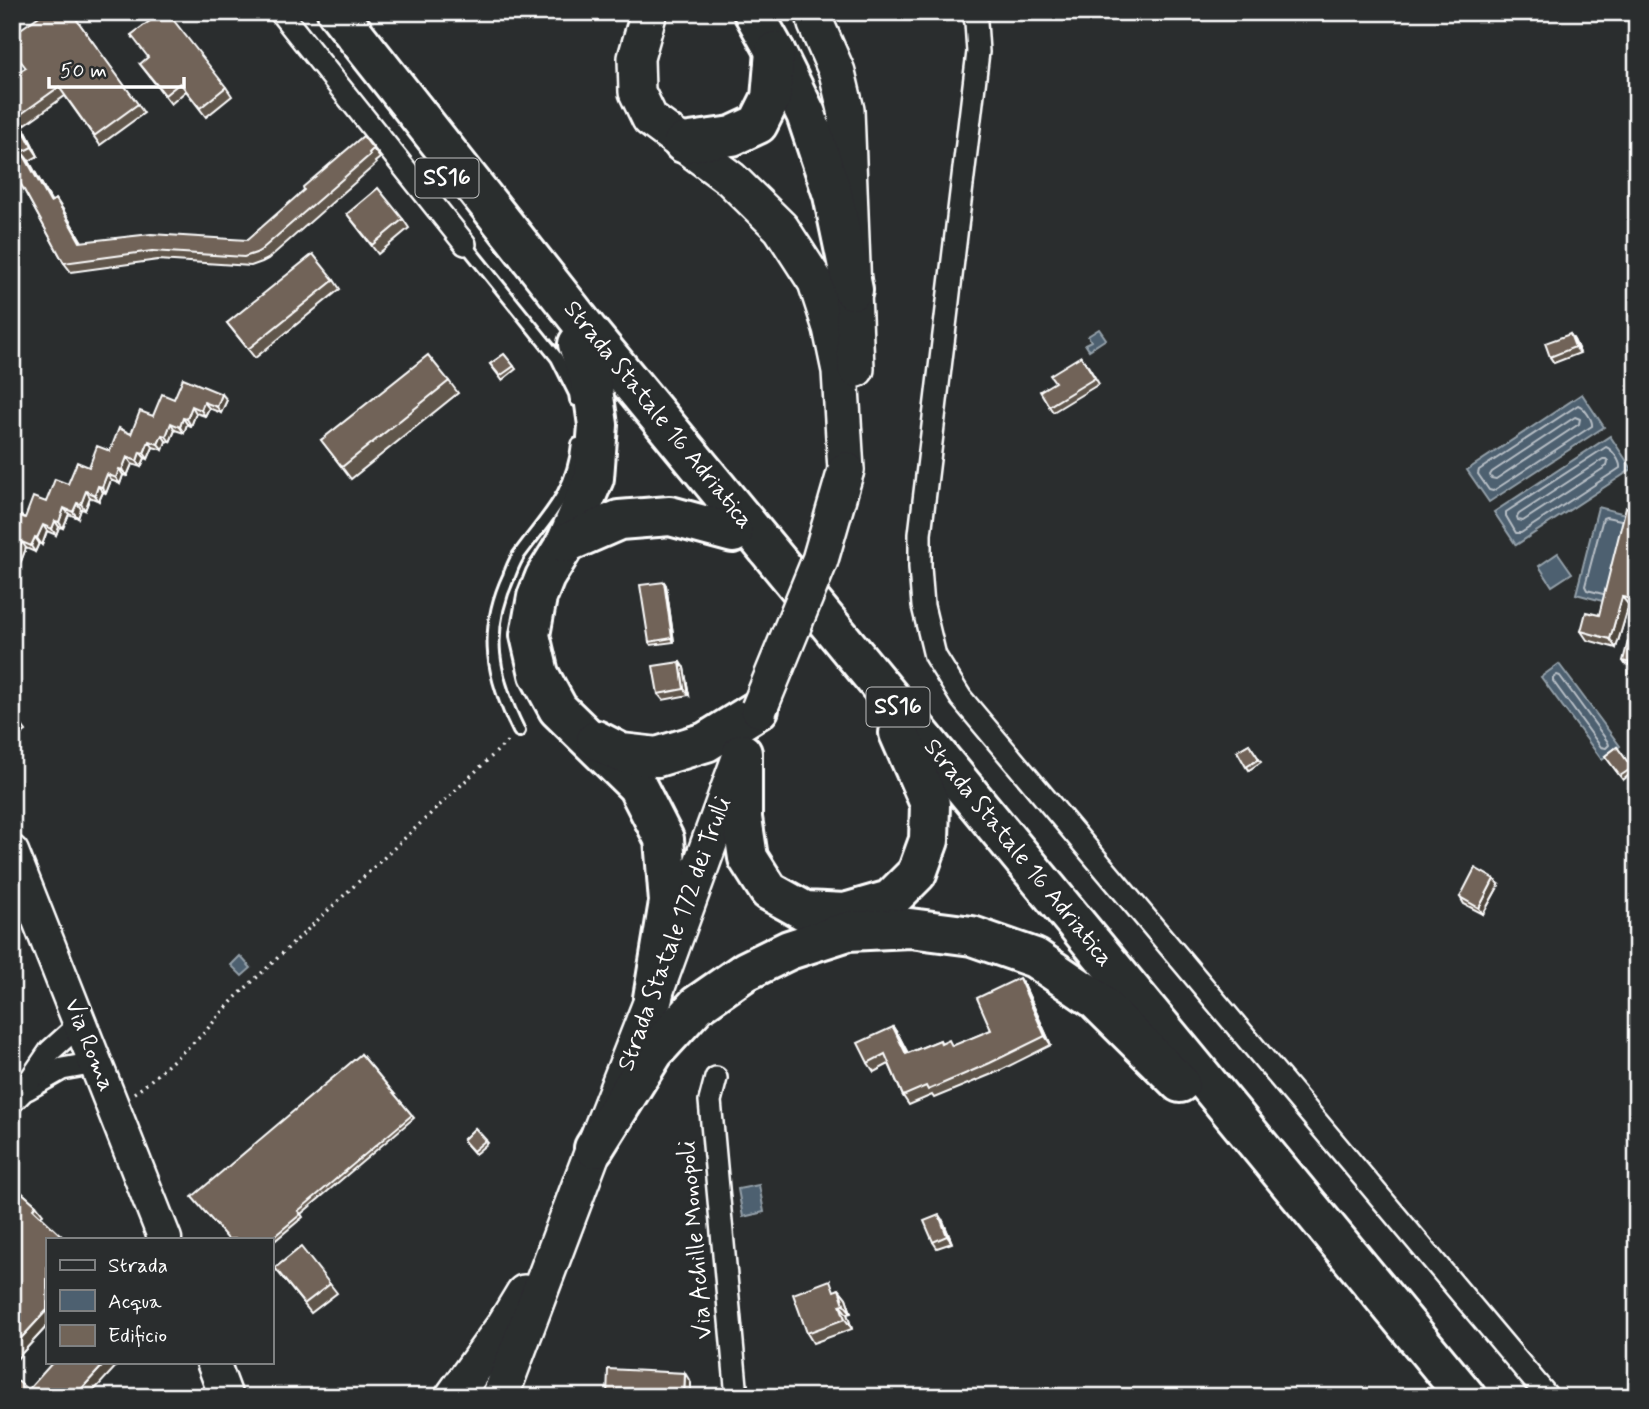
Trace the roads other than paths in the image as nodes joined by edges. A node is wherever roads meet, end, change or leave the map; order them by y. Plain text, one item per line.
1 (280, 12) edge
2 (316, 12) edge
3 (337, 12) edge
4 (370, 12) edge
5 (649, 12) edge
6 (753, 12) edge
7 (814, 12) edge
8 (973, 12) edge
9 (775, 51) junction
10 (683, 143) junction
11 (465, 244) joint
12 (853, 290) junction
13 (578, 344) junction
14 (620, 370) junction
15 (579, 413) dead end
16 (580, 433) dead end
17 (846, 470) junction
18 (733, 533) junction
19 (566, 543) junction
20 (759, 709) junction
21 (519, 731) road end
22 (582, 733) junction
23 (899, 733) junction
24 (742, 753) junction
25 (12, 852) edge
26 (653, 998) junction
27 (80, 1024) junction
28 (96, 1063) junction
29 (716, 1078) dead end
30 (17, 1097) edge
31 (1195, 1098) junction
32 (594, 1148) junction
33 (563, 1231) junction
34 (165, 1238) edge
35 (213, 1364) edge
36 (226, 1397) edge
37 (453, 1397) edge
38 (502, 1397) edge
39 (737, 1397) edge
40 (1440, 1397) edge
41 (1466, 1397) edge
42 (1548, 1397) edge

1 - 11 street
2 - 13 highway, Strada Statale 16 Adriatica / SS16
3 - 14 highway, Strada Statale 16 Adriatica / SS16
4 - 14 highway
5 - 10 main road
6 - 9 highway
7 - 12 main road
8 - 42 street
9 - 10 highway
9 - 12 highway
10 - 17 main road
11 - 15 lane
12 - 17 main road
13 - 18 highway, Strada Statale 16 Adriatica / SS16
13 - 19 highway
14 - 41 highway, Strada Statale 16 Adriatica / SS16
16 - 21 lane
17 - 20 main road, Strada Statale 172 dei Trulli, bridge
18 - 19 highway
18 - 23 highway, Strada Statale 16 Adriatica / SS16
19 - 22 highway
20 - 22 highway
20 - 24 main road, Strada Statale 172 dei Trulli
22 - 26 highway
23 - 24 highway
23 - 31 highway, Strada Statale 16 Adriatica / SS16
24 - 26 main road, Strada Statale 172 dei Trulli
25 - 27 street, Via Roma
26 - 32 main road, Strada Statale 172 dei Trulli
27 - 28 street, Via Roma
27 - 30 street
28 - 30 street
28 - 34 street, Via Roma
29 - 39 street, Via Achille Monopoli
31 - 32 highway
31 - 40 highway, Strada Statale 16 Adriatica / SS16
32 - 33 main road, Strada Statale 172 dei Trulli
33 - 37 main road
33 - 38 main road, Strada Statale 172 dei Trulli
35 - 36 street

